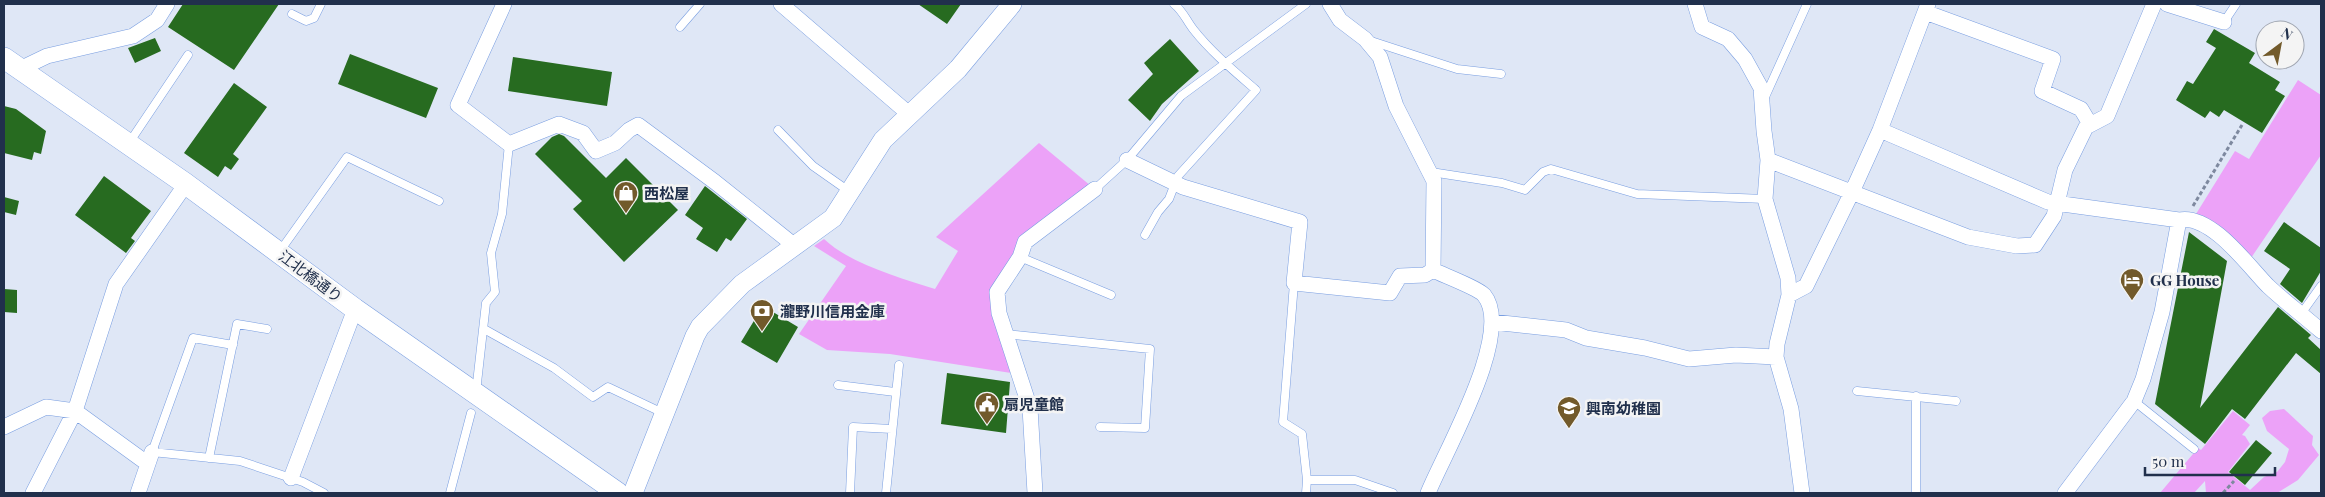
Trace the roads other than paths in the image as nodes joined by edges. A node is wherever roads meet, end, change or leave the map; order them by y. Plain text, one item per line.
1 (167, 4) edge
2 (321, 4) edge
3 (504, 4) edge
4 (700, 4) edge
5 (781, 4) edge
6 (1012, 4) edge
7 (1174, 4) edge
8 (1306, 4) edge
9 (1695, 4) edge
10 (1807, 4) edge
11 (2154, 4) edge
12 (2167, 4) edge
13 (2236, 4) edge
14 (1335, 6) edge
15 (1927, 8) edge
16 (292, 14) dead end
17 (2224, 22) joint
18 (680, 26) dead end
19 (1365, 38) junction
20 (188, 55) dead end
21 (1224, 63) junction
22 (12, 64) edge
23 (1501, 74) dead end
24 (1762, 104) junction
25 (910, 114) junction
26 (2090, 124) junction
27 (778, 130) dead end
28 (1880, 130) junction
29 (128, 144) junction
30 (508, 144) junction
31 (1127, 160) junction
32 (1768, 160) junction
33 (1431, 172) junction
34 (1175, 183) junction
35 (186, 184) junction
36 (1095, 189) joint
37 (850, 192) junction
38 (1852, 192) junction
39 (1765, 198) junction
40 (439, 201) dead end
41 (2056, 204) junction
42 (2182, 219) junction
43 (1145, 235) dead end
44 (795, 246) junction
45 (279, 252) junction
46 (1020, 256) junction
47 (1433, 270) junction
48 (1294, 283) junction
49 (2321, 286) edge
50 (1111, 295) dead end
51 (1789, 295) junction
52 (355, 309) junction
53 (2301, 314) junction
54 (1493, 322) junction
55 (267, 329) dead end
56 (484, 329) junction
57 (2321, 331) edge
58 (1005, 334) junction
59 (232, 345) junction
60 (1776, 357) junction
61 (899, 365) dead end
62 (838, 385) dead end
63 (1857, 391) dead end
64 (896, 392) junction
65 (1916, 396) junction
66 (1956, 401) dead end
67 (2134, 402) junction
68 (473, 403) junction
69 (75, 411) junction
70 (664, 413) junction
71 (4, 427) edge
72 (1100, 427) dead end
73 (892, 430) junction
74 (2194, 449) dead end
75 (150, 458) junction
76 (209, 458) junction
77 (291, 478) junction
78 (1307, 480) junction
79 (33, 493) edge
80 (138, 493) edge
81 (324, 493) edge
82 (450, 493) edge
83 (618, 493) edge
84 (633, 493) edge
85 (850, 493) edge
86 (886, 493) edge
87 (1035, 493) edge
88 (1306, 493) edge
89 (1393, 493) edge
90 (1428, 493) edge
91 (1802, 493) edge
92 (1916, 493) edge
93 (2064, 493) edge

1 - 22 street
2 - 16 lane
3 - 30 street
4 - 18 lane
5 - 25 street
6 - 25 street
7 - 21 lane
8 - 21 lane
9 - 24 street
10 - 24 lane
11 - 26 street
12 - 17 street
13 - 17 lane
14 - 19 street
15 - 26 street
15 - 28 street
19 - 23 lane
19 - 33 street
20 - 29 lane
21 - 31 lane
21 - 34 lane
22 - 29 main road, 江北橋通り
24 - 32 street
25 - 37 street
26 - 41 street
27 - 37 lane
28 - 38 street
28 - 41 street
29 - 35 main road, 江北橋通り
30 - 44 street
30 - 56 lane
31 - 34 street
31 - 36 lane
32 - 38 street
32 - 39 street
33 - 39 lane
33 - 47 street
34 - 43 lane
34 - 48 street
35 - 45 main road, 江北橋通り
35 - 69 street
36 - 46 street
37 - 44 street
38 - 41 street
38 - 51 street
39 - 51 street
40 - 45 lane
41 - 42 street
42 - 53 street
42 - 67 street
44 - 70 street
45 - 52 main road, 江北橋通り
46 - 50 lane
46 - 58 street
47 - 48 street
47 - 54 street
48 - 78 lane
49 - 53 lane
51 - 60 street
52 - 68 main road, 江北橋通り
52 - 77 street
53 - 57 street
54 - 60 street
54 - 90 street
55 - 59 lane
56 - 68 lane
56 - 70 lane
58 - 72 lane
58 - 87 street
59 - 75 lane
59 - 76 lane
60 - 91 street
61 - 64 lane
62 - 64 lane
63 - 65 lane
64 - 73 lane
65 - 66 lane
65 - 92 lane
67 - 74 lane
67 - 93 street
68 - 82 lane
68 - 83 main road, 江北橋通り
69 - 71 street
69 - 75 street
69 - 79 street
70 - 84 street
73 - 85 lane
73 - 86 lane
75 - 76 lane
75 - 80 street
76 - 77 lane
77 - 81 lane
78 - 88 lane
78 - 89 lane

